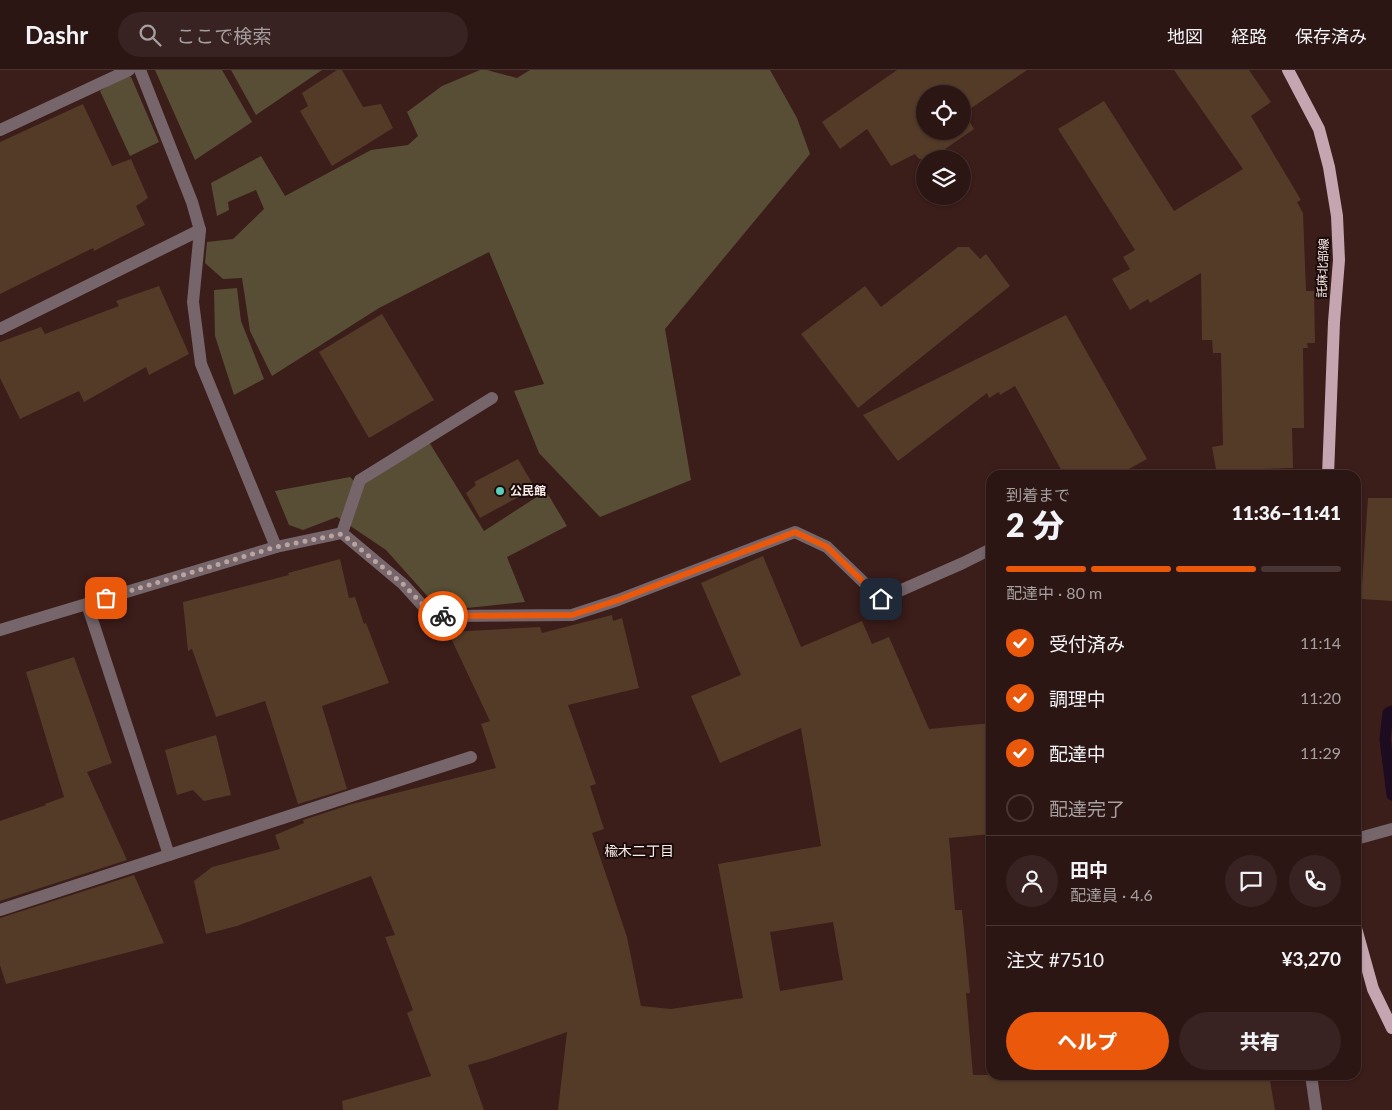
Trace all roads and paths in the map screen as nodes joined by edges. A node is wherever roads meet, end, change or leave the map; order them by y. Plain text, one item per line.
1 (129, 70) edge
2 (140, 70) edge
3 (1288, 70) edge
4 (0, 130) edge
5 (200, 230) junction
6 (0, 329) edge
7 (492, 398) dead end
8 (1328, 470) edge
9 (342, 534) junction
10 (276, 547) junction
11 (986, 552) edge
12 (87, 604) junction
13 (0, 630) edge
14 (471, 757) dead end
15 (1392, 829) edge
16 (1361, 838) edge
17 (169, 855) junction
18 (0, 910) edge
19 (1361, 946) edge
20 (1392, 1028) edge
21 (1312, 1080) edge
22 (1316, 1110) edge

1 - 4 street
2 - 5 street
3 - 8 main road, 託麻北部線
5 - 6 street
5 - 10 street
7 - 9 street
9 - 10 street
9 - 11 street
10 - 12 street
12 - 13 street
12 - 17 street
14 - 17 street
15 - 16 street
17 - 18 street
19 - 20 main road
21 - 22 street

